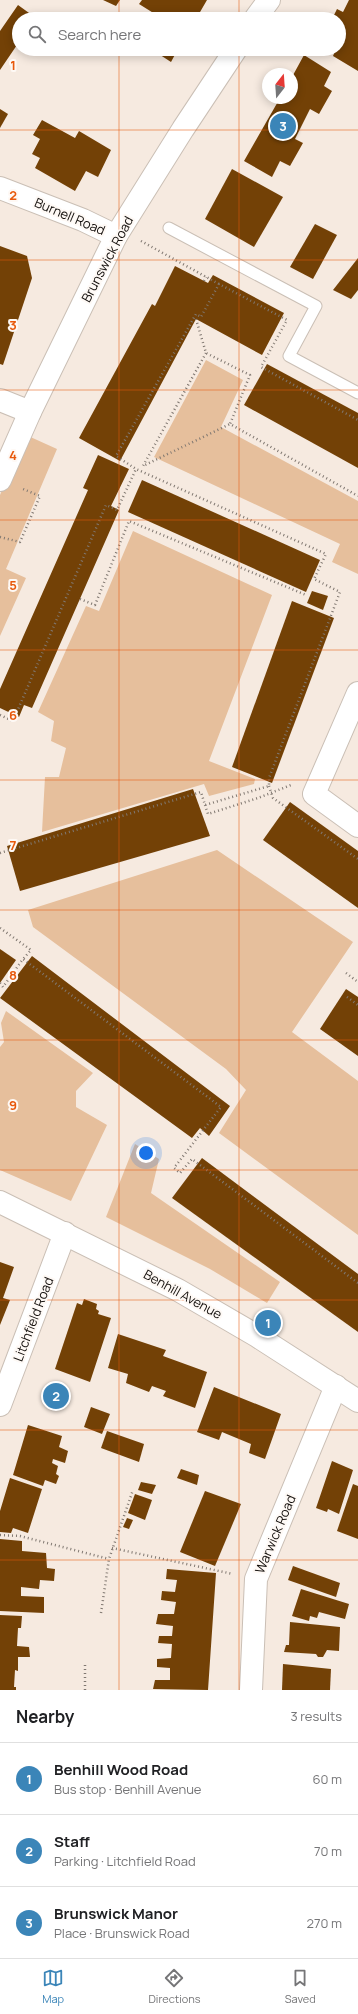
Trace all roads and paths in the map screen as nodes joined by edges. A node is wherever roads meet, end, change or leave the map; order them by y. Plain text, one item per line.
1 (269, 0) edge
2 (260, 12) edge
3 (231, 56) edge
4 (0, 188) edge
5 (169, 228) dead end
6 (119, 233) junction
7 (206, 277) junction
8 (204, 281) dead end
9 (219, 284) junction
10 (196, 319) dead end
11 (206, 353) junction
12 (358, 393) edge
13 (0, 400) edge
14 (30, 412) junction
15 (358, 420) edge
16 (230, 424) junction
17 (136, 469) junction
18 (0, 480) edge
19 (358, 496) edge
20 (0, 537) edge
21 (306, 595) dead end
22 (80, 599) dead end
23 (358, 693) edge
24 (0, 715) edge
25 (297, 782) dead end
26 (269, 786) junction
27 (206, 805) junction
28 (358, 826) edge
29 (0, 853) edge
30 (358, 859) edge
31 (0, 928) edge
32 (23, 959) junction
33 (346, 973) dead end
34 (358, 982) edge
35 (0, 983) edge
36 (347, 997) dead end
37 (358, 1005) edge
38 (0, 1202) edge
39 (65, 1233) junction
40 (358, 1282) edge
41 (336, 1386) junction
42 (358, 1400) edge
43 (0, 1405) edge
44 (133, 1490) dead end
45 (0, 1534) edge
46 (112, 1548) junction
47 (109, 1559) junction
48 (256, 1579) junction
49 (101, 1613) dead end
50 (85, 1662) dead end
51 (85, 1690) edge
52 (251, 1690) edge

1 - 2 street
3 - 6 street, Brunswick Road
4 - 6 street, Burnell Road
5 - 12 lane
6 - 7 path
6 - 14 street, Brunswick Road
7 - 8 path
7 - 9 path
9 - 15 path, bridge
9 - 17 path, bridge
10 - 11 path
11 - 16 path
11 - 16 path
13 - 14 street
14 - 18 street, Brunswick Road
16 - 19 path
17 - 24 path, bridge
17 - 26 path, bridge
18 - 20 path
21 - 22 path
23 - 28 street
25 - 27 path
26 - 27 path, bridge
26 - 30 path, bridge
27 - 29 path, bridge
31 - 32 path
32 - 35 path
32 - 40 path
33 - 34 path
36 - 37 path
38 - 39 street, Benhill Avenue
39 - 41 street, Benhill Avenue
39 - 43 street, Litchfield Road
41 - 42 street, Benhill Avenue
41 - 48 street, Warwick Road
44 - 46 path
45 - 47 path
46 - 47 path
46 - 48 path
47 - 49 path
48 - 52 street, Warwick Road
50 - 51 path

